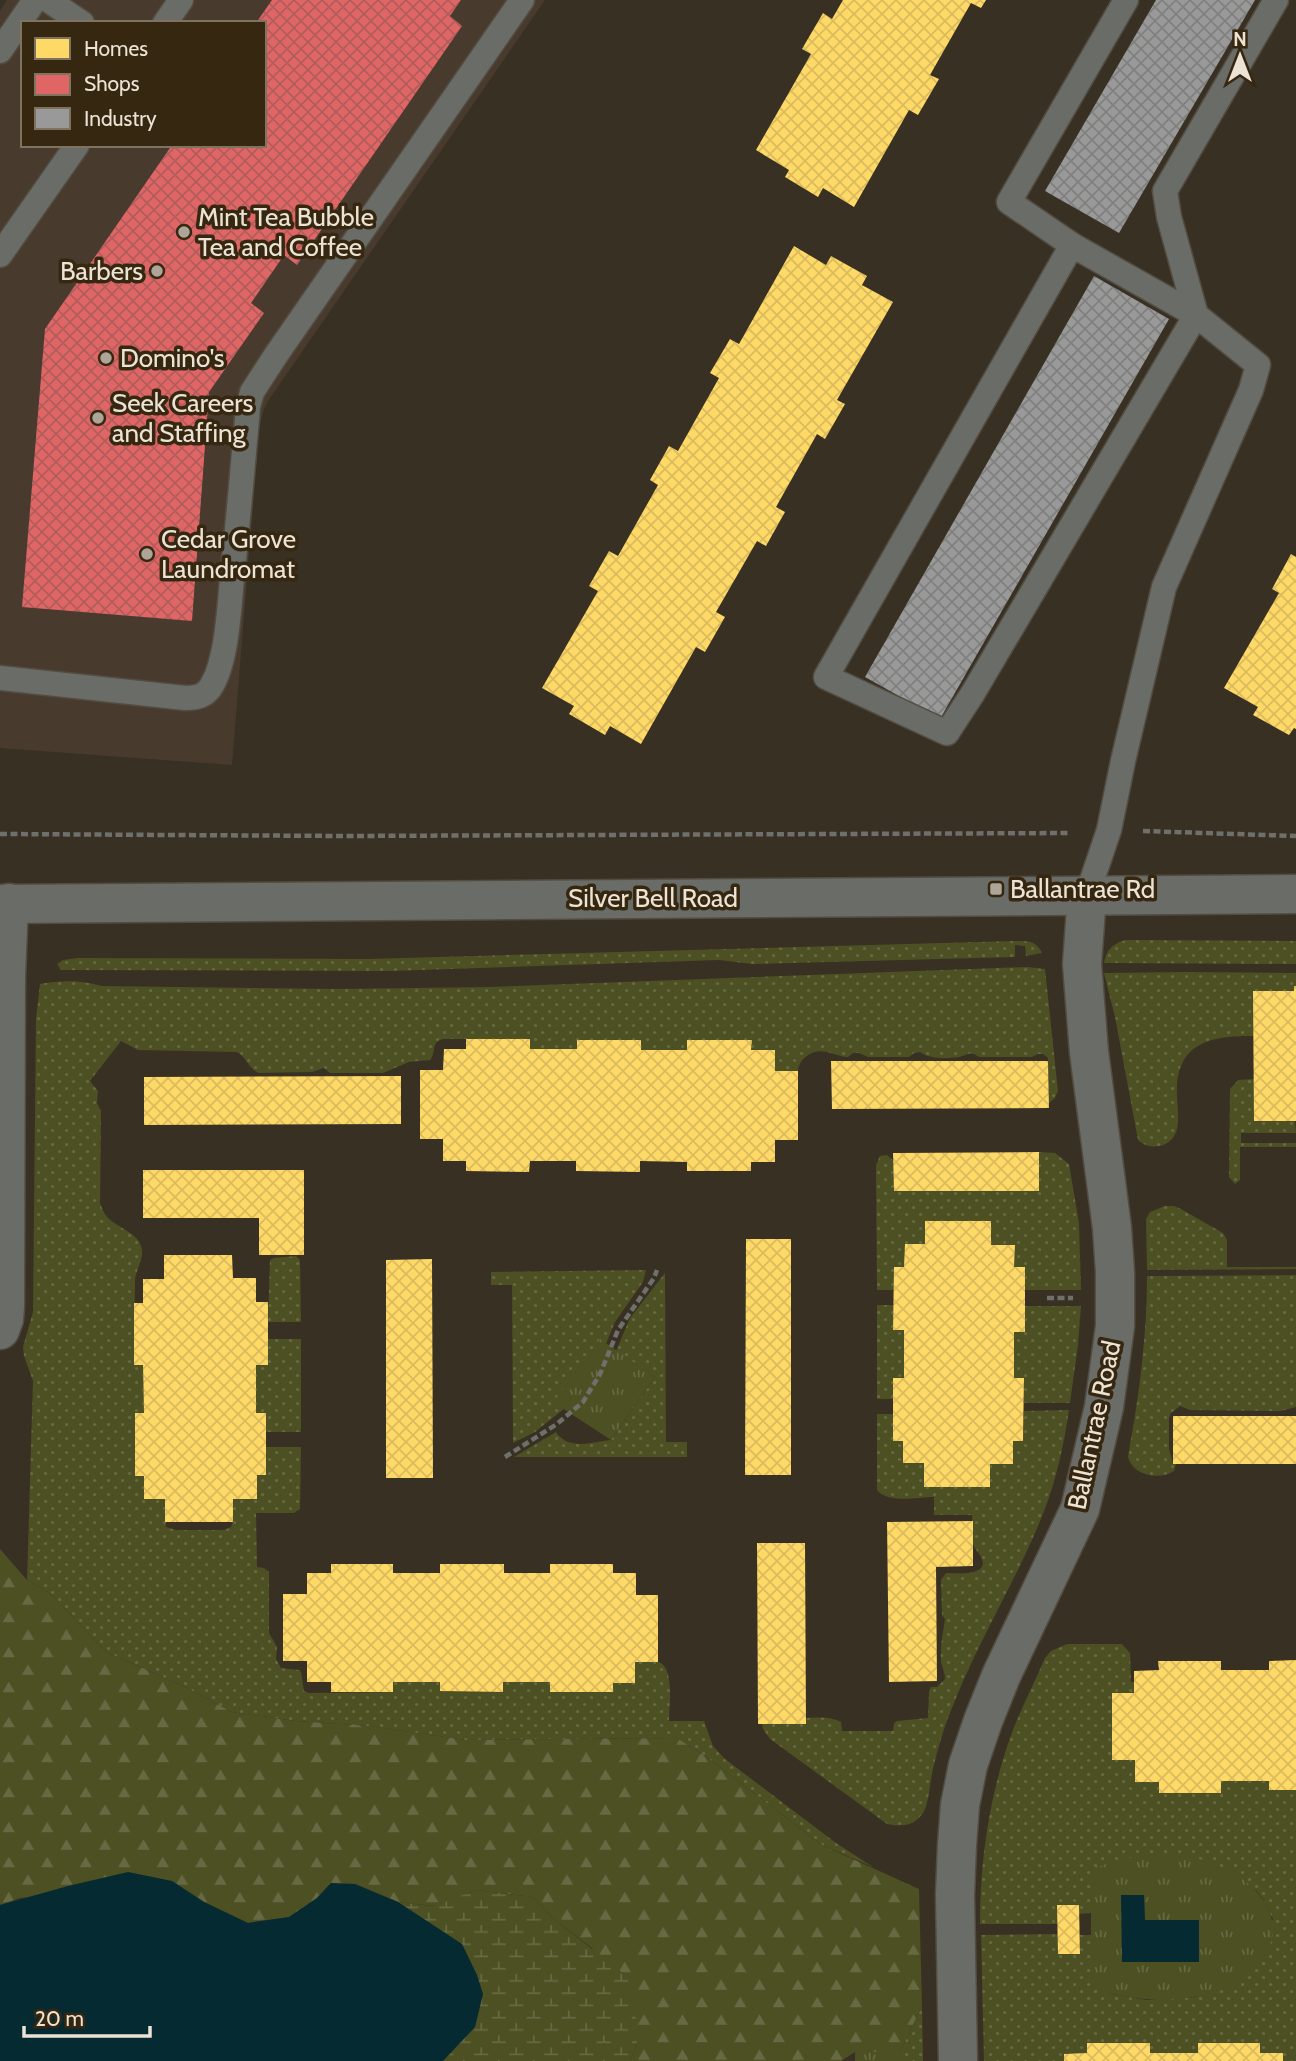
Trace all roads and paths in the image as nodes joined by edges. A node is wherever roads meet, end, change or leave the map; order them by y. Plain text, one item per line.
1 (35, 0) edge
2 (48, 0) edge
3 (181, 0) edge
4 (522, 0) edge
5 (1126, 0) edge
6 (1276, 0) edge
7 (79, 21) edge
8 (166, 21) edge
9 (0, 51) edge
10 (76, 147) edge
11 (1072, 245) junction
12 (0, 255) edge
13 (1196, 315) junction
14 (0, 678) edge
15 (1109, 830) junction
16 (0, 834) edge
17 (1296, 836) edge
18 (1087, 894) junction
19 (1296, 894) edge
20 (3, 903) edge
21 (657, 1270) dead end
22 (1047, 1298) dead end
23 (1073, 1298) dead end
24 (0, 1330) edge
25 (505, 1457) dead end
26 (958, 2061) edge

1 - 9 lane
2 - 7 lane
3 - 8 lane
4 - 14 lane
5 - 11 lane
6 - 13 lane
10 - 12 lane
11 - 13 lane
11 - 13 lane
13 - 15 lane
15 - 16 path
15 - 17 path
15 - 18 lane
18 - 19 street, Silver Bell Road
18 - 20 street, Silver Bell Road
18 - 26 street, Ballantrae Road
20 - 24 street
21 - 25 path
22 - 23 path

